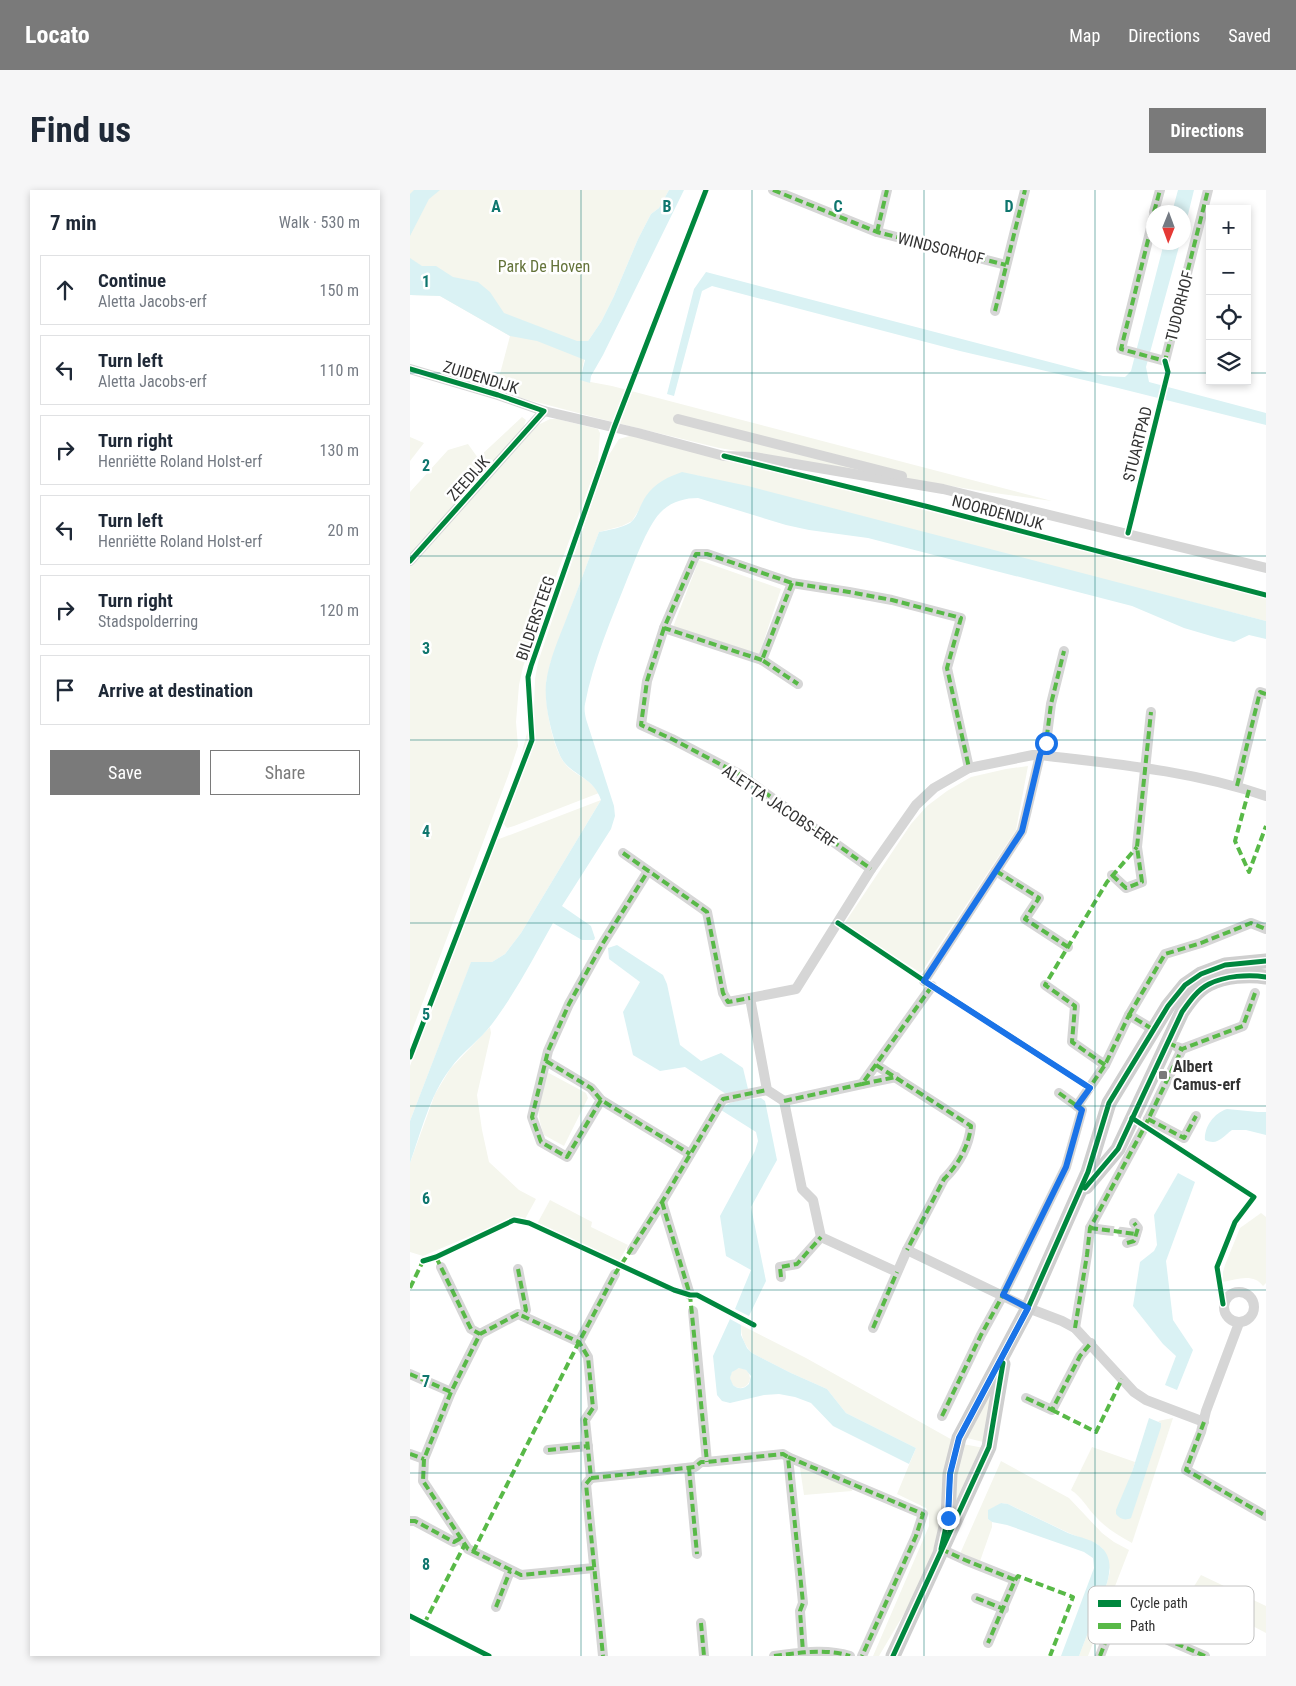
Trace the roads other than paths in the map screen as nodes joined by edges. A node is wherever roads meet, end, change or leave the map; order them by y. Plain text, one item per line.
1 (773, 190) edge
2 (887, 190) edge
3 (1025, 190) edge
4 (1160, 190) edge
5 (1208, 190) edge
6 (1156, 205) edge
7 (876, 232) junction
8 (1146, 248) edge
9 (1006, 265) junction
10 (995, 311) dead end
11 (410, 369) edge
12 (544, 411) junction
13 (678, 419) dead end
14 (943, 489) junction
15 (410, 561) edge
16 (1266, 568) edge
17 (792, 583) junction
18 (664, 628) junction
19 (1064, 651) dead end
20 (762, 660) junction
21 (798, 684) dead end
22 (1266, 694) edge
23 (1151, 712) dead end
24 (1040, 755) junction
25 (1146, 767) junction
26 (969, 768) junction
27 (1237, 786) junction
28 (1266, 796) edge
29 (623, 853) dead end
30 (872, 869) junction
31 (648, 871) junction
32 (996, 871) junction
33 (1112, 875) dead end
34 (1266, 929) edge
35 (1068, 947) dead end
36 (1266, 961) edge
37 (1266, 977) edge
38 (1045, 985) dead end
39 (1256, 993) dead end
40 (750, 998) junction
41 (1129, 1015) junction
42 (1154, 1030) junction
43 (1175, 1046) junction
44 (546, 1061) junction
45 (876, 1065) junction
46 (1105, 1065) junction
47 (896, 1077) junction
48 (862, 1084) junction
49 (767, 1090) junction
50 (1059, 1093) dead end
51 (601, 1100) junction
52 (784, 1101) junction
53 (1077, 1106) junction
54 (1196, 1116) dead end
55 (1147, 1123) junction
56 (690, 1154) junction
57 (1078, 1196) junction
58 (662, 1202) junction
59 (1134, 1223) dead end
60 (1090, 1228) junction
61 (1104, 1230) tunnel mouth
62 (1122, 1232) tunnel mouth
63 (1136, 1234) junction
64 (821, 1237) junction
65 (1127, 1243) dead end
66 (632, 1250) dead end
67 (907, 1250) junction
68 (441, 1266) dead end
69 (518, 1269) dead end
70 (897, 1272) junction
71 (615, 1274) dead end
72 (781, 1277) dead end
73 (690, 1295) dead end
74 (1003, 1295) junction
75 (1028, 1308) junction
76 (692, 1311) dead end
77 (523, 1316) junction
78 (1239, 1323) dead end
79 (873, 1328) dead end
80 (1075, 1328) junction
81 (480, 1334) junction
82 (578, 1342) junction
83 (1091, 1343) junction
84 (1004, 1353) junction
85 (410, 1374) edge
86 (451, 1392) junction
87 (1026, 1398) dead end
88 (942, 1416) dead end
89 (1204, 1422) junction
90 (588, 1446) junction
91 (548, 1450) dead end
92 (410, 1454) edge
93 (788, 1457) junction
94 (424, 1459) junction
95 (707, 1462) junction
96 (689, 1468) junction
97 (591, 1478) junction
98 (1266, 1516) edge
99 (410, 1522) edge
100 (461, 1538) junction
101 (942, 1549) junction
102 (697, 1554) dead end
103 (594, 1568) junction
104 (510, 1571) junction
105 (976, 1598) dead end
106 (496, 1607) dead end
107 (1004, 1609) junction
108 (701, 1623) dead end
109 (988, 1643) dead end
110 (1105, 1644) edge
111 (1177, 1644) edge
112 (803, 1652) junction
113 (602, 1656) edge
114 (704, 1656) edge
115 (774, 1656) edge
116 (849, 1656) edge
117 (862, 1656) edge
118 (893, 1656) edge
119 (1100, 1656) edge
120 (1205, 1656) edge

1 - 7 street, WINDSORHOF
2 - 7 street, WINDSORHOF
3 - 9 street, WINDSORHOF
4 - 6 street, TUDORHOF
5 - 8 street, TUDORHOF
7 - 9 street, WINDSORHOF
9 - 10 street, WINDSORHOF
11 - 12 street, ZUIDENDIJK
12 - 14 street, NOORDENDIJK
12 - 15 street, ZEEDIJK
13 - 14 street, NOORDENDIJK
14 - 16 street, NOORDENDIJK
17 - 18 street, ALETTA JACOBS-ERF
17 - 20 street
17 - 26 street, ALETTA JACOBS-ERF
18 - 20 street
18 - 30 street, ALETTA JACOBS-ERF
19 - 24 street
20 - 21 street
22 - 27 street
23 - 25 street
24 - 25 street
24 - 26 street
24 - 32 street
25 - 27 street
25 - 33 street
26 - 30 street
27 - 28 street
29 - 31 street
30 - 40 street
31 - 40 street
31 - 44 street
32 - 35 street
32 - 45 street
34 - 41 street
36 - 42 street
37 - 43 street
38 - 46 street
39 - 43 street
40 - 49 street
41 - 42 street
41 - 46 street
42 - 57 street
43 - 55 street
43 - 57 street
44 - 51 street
44 - 51 street
45 - 47 street
45 - 48 street
46 - 53 street
47 - 48 street
47 - 67 street
48 - 52 street
49 - 52 street
49 - 56 street
50 - 53 street
51 - 56 street
52 - 64 street
53 - 74 street
54 - 55 street
55 - 60 street
56 - 58 street
57 - 75 street
58 - 66 street
58 - 73 street
59 - 63 street
60 - 61 street
60 - 80 street
62 - 63 street
63 - 65 street
64 - 70 street
64 - 72 street
67 - 70 street
67 - 74 street
68 - 81 street
69 - 77 street
70 - 79 street
71 - 82 street
74 - 75 street
74 - 88 street
75 - 80 street
75 - 84 street
76 - 95 street
77 - 81 street
77 - 82 street
78 - 89 street
80 - 83 street
81 - 86 street
82 - 90 street
83 - 87 street
83 - 89 street
84 - 101 street
84 - 101 street
85 - 86 street
86 - 94 street
89 - 98 street
90 - 91 street
90 - 97 street
92 - 94 street
93 - 95 street
93 - 112 street
93 - 117 street
94 - 100 street
95 - 96 street
96 - 97 street
96 - 102 street
97 - 103 street
99 - 100 street
100 - 104 street
101 - 107 street
101 - 118 street
103 - 104 street
103 - 113 street
104 - 106 street
105 - 107 street
107 - 109 street
108 - 114 street
110 - 119 street
111 - 120 street
112 - 115 street
112 - 116 street

